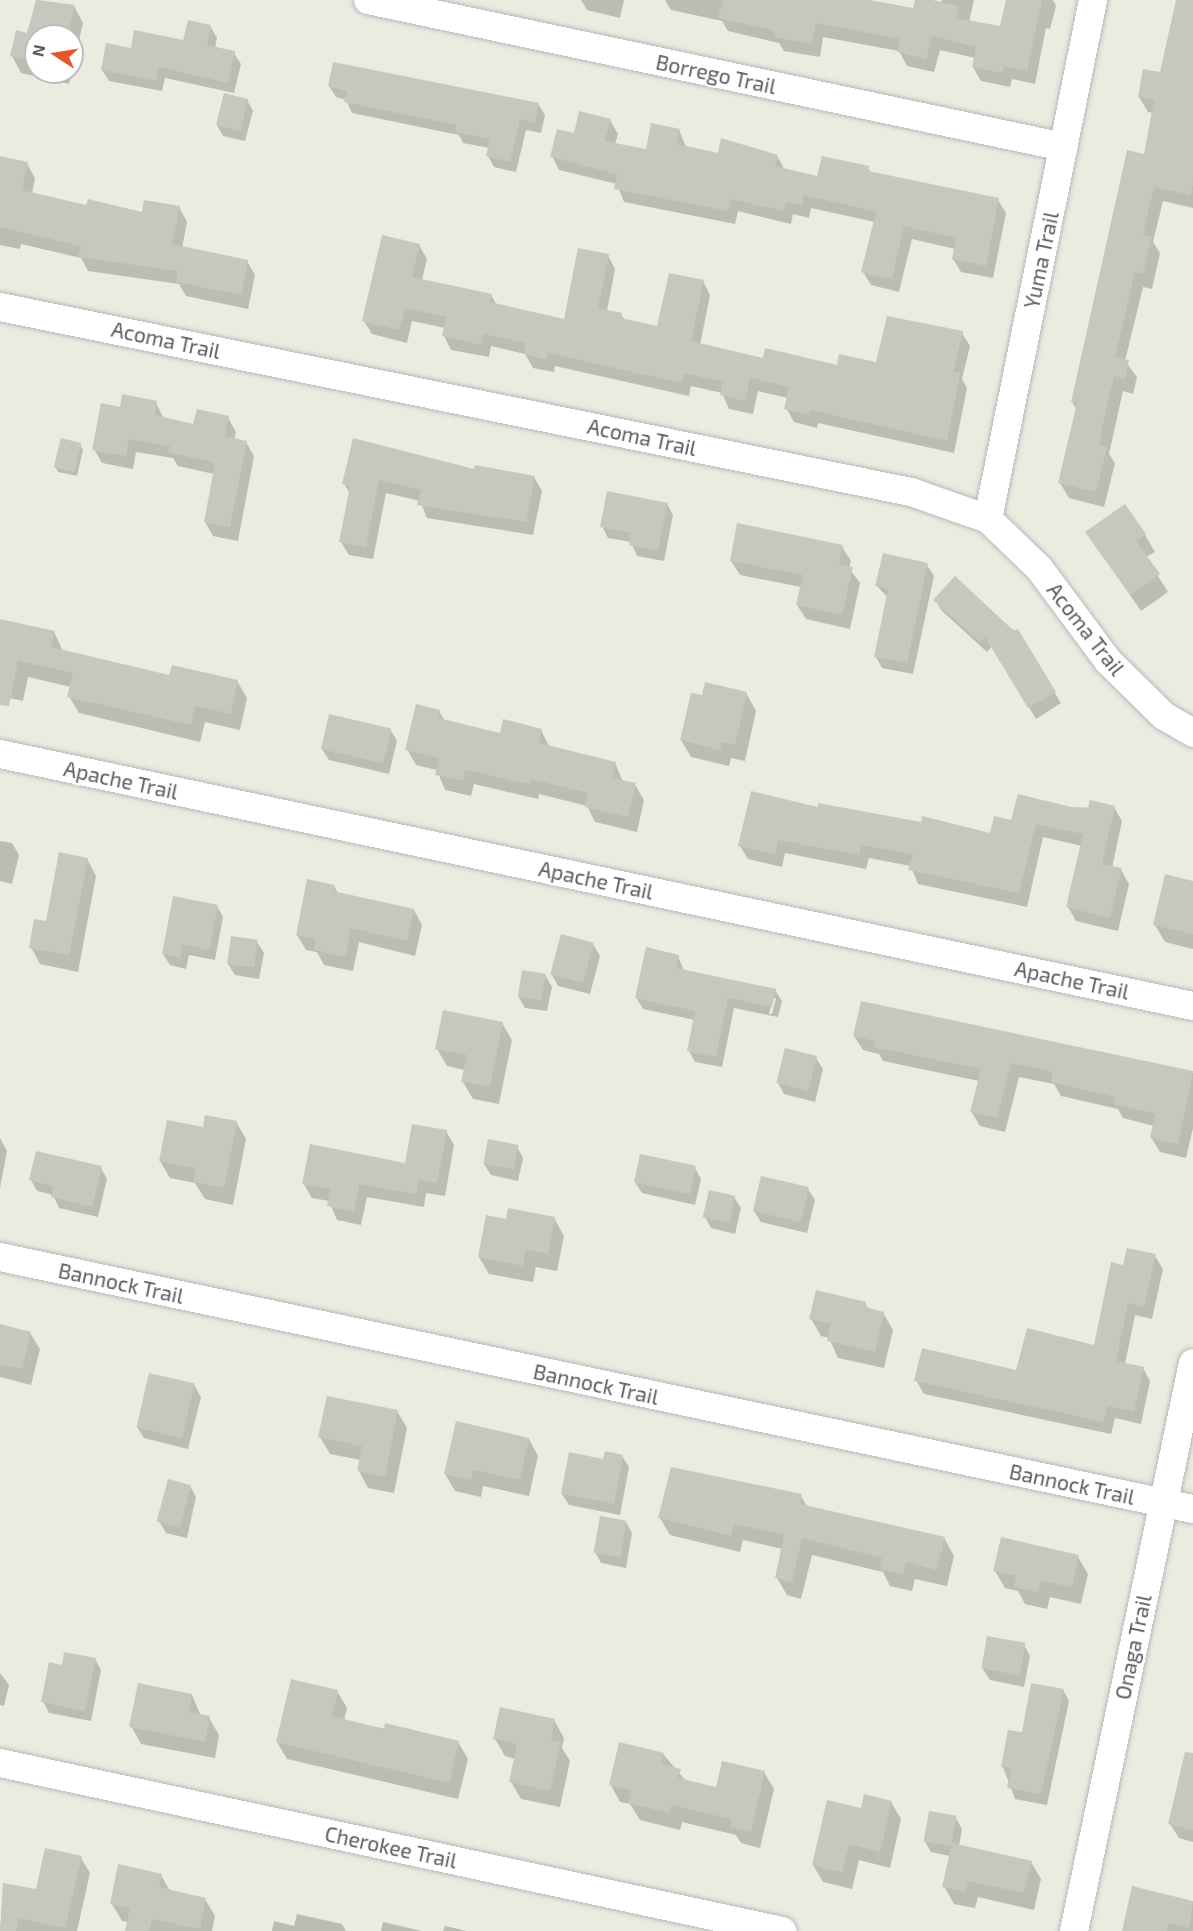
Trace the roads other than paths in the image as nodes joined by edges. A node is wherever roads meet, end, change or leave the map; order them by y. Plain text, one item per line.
1 (368, 0) edge
2 (1093, 0) edge
3 (1064, 147) junction
4 (0, 307) edge
5 (988, 519) junction
6 (1193, 733) edge
7 (0, 754) edge
8 (1193, 1006) edge
9 (0, 1257) edge
10 (1193, 1363) edge
11 (1163, 1503) junction
12 (1193, 1509) edge
13 (0, 1762) edge
14 (782, 1931) edge
15 (1074, 1931) edge

1 - 3 street, Borrego Trail
2 - 3 street, Yuma Trail
3 - 5 street, Yuma Trail
4 - 5 street, Acoma Trail
5 - 6 street, Acoma Trail
7 - 8 street, Apache Trail
9 - 11 street, Bannock Trail
10 - 11 street, Onaga Trail
11 - 12 street, Bannock Trail
11 - 15 street, Onaga Trail
13 - 14 street, Cherokee Trail

